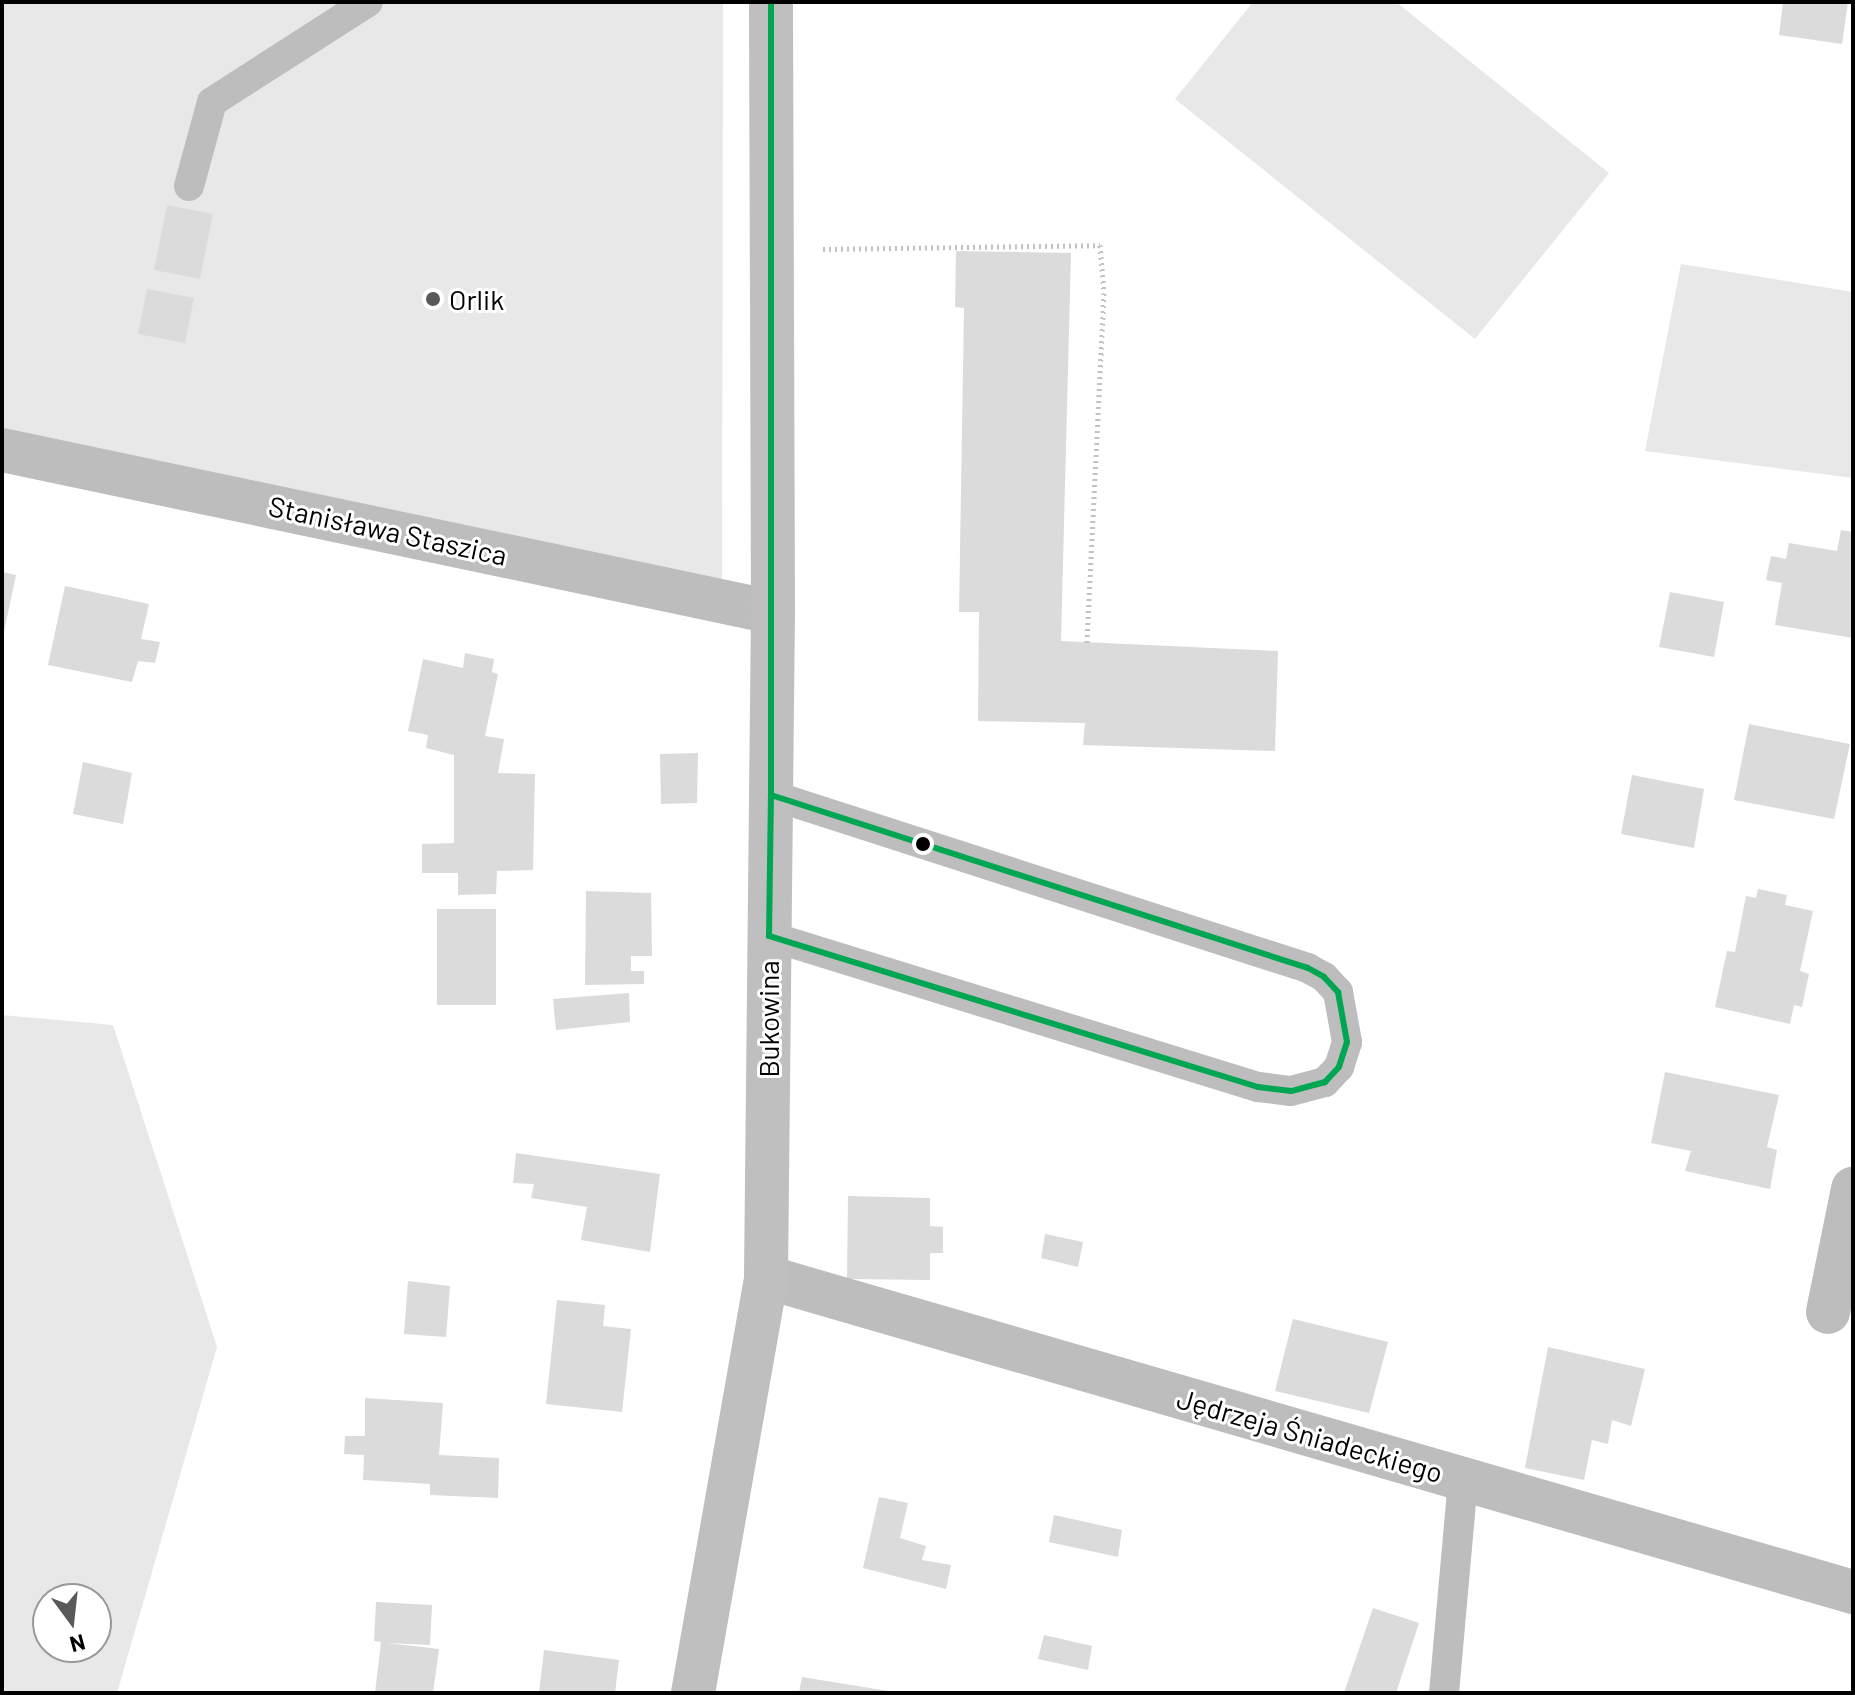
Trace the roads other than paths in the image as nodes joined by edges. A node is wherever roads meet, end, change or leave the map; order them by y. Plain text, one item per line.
1 (368, 2) edge
2 (771, 2) edge
3 (189, 186) dead end
4 (2, 450) edge
5 (773, 612) junction
6 (771, 795) junction
7 (769, 936) junction
8 (1853, 1189) edge
9 (766, 1277) junction
10 (1828, 1312) dead end
11 (1463, 1479) junction
12 (1853, 1592) edge
13 (693, 1693) edge
14 (1444, 1693) edge

1 - 3 lane
2 - 5 street, Bukowina
4 - 5 street, Stanisława Staszica
5 - 6 street, Bukowina
6 - 7 street, Bukowina
6 - 7 lane
7 - 9 street, Bukowina
8 - 10 street
9 - 11 street, Jędrzeja Śniadeckiego
9 - 13 street, Bukowina
11 - 12 street, Jędrzeja Śniadeckiego
11 - 14 lane

